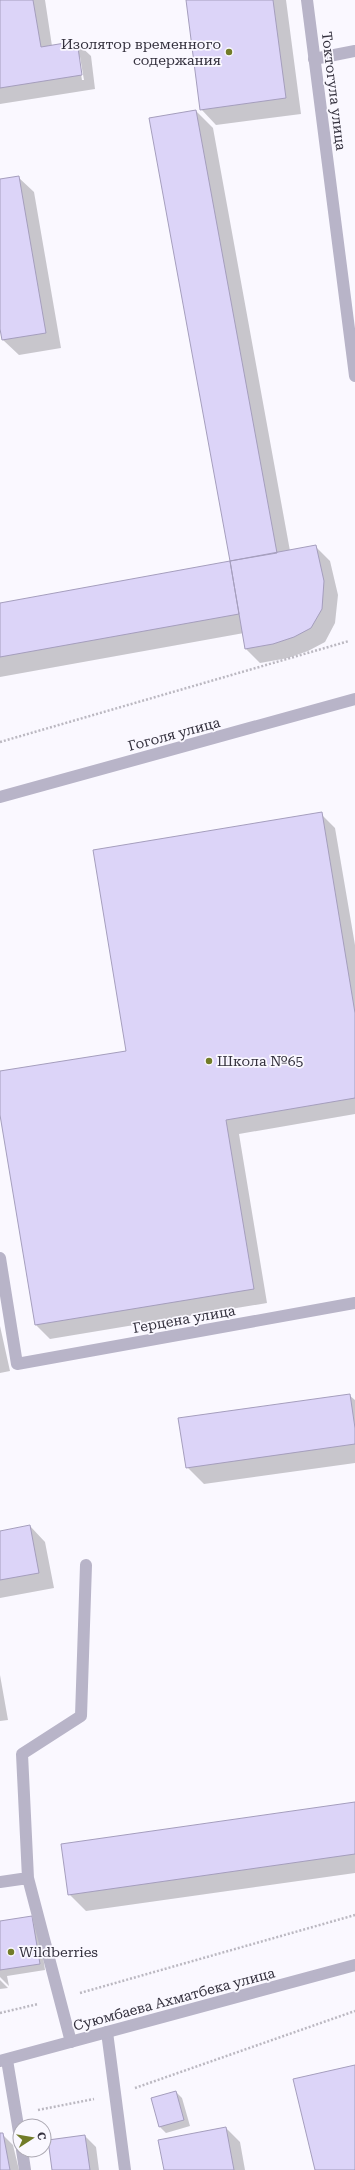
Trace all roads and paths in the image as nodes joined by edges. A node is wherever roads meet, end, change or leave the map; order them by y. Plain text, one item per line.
1 (307, 0) edge
2 (355, 51) edge
3 (314, 59) junction
4 (355, 376) edge
5 (349, 641) dead end
6 (355, 699) edge
7 (0, 742) edge
8 (0, 797) edge
9 (0, 1258) edge
10 (355, 1303) edge
11 (86, 1565) dead end
12 (28, 1878) junction
13 (0, 1882) edge
14 (355, 1915) edge
15 (355, 1965) edge
16 (59, 1998) junction
17 (355, 2011) edge
18 (0, 2013) edge
19 (107, 2032) junction
20 (71, 2042) junction
21 (3, 2060) edge
22 (114, 2096) junction
23 (16, 2114) junction
24 (17, 2118) edge
25 (23, 2158) edge
26 (25, 2170) edge
27 (125, 2170) edge

1 - 3 street, Токтогула улица
2 - 3 street
3 - 4 street, Токтогула улица
5 - 7 path
6 - 8 street, Гоголя улица
9 - 10 street, Герцена улица
11 - 12 street
12 - 13 street
12 - 16 street
14 - 16 path
15 - 19 street, Суюмбаева Ахматбека улица
16 - 18 path
16 - 20 street
17 - 22 path
19 - 20 street, Суюмбаева Ахматбека улица
19 - 22 street
20 - 21 street, Суюмбаева Ахматбека улица
21 - 23 street
22 - 23 path
22 - 27 street
23 - 24 street
25 - 26 street

